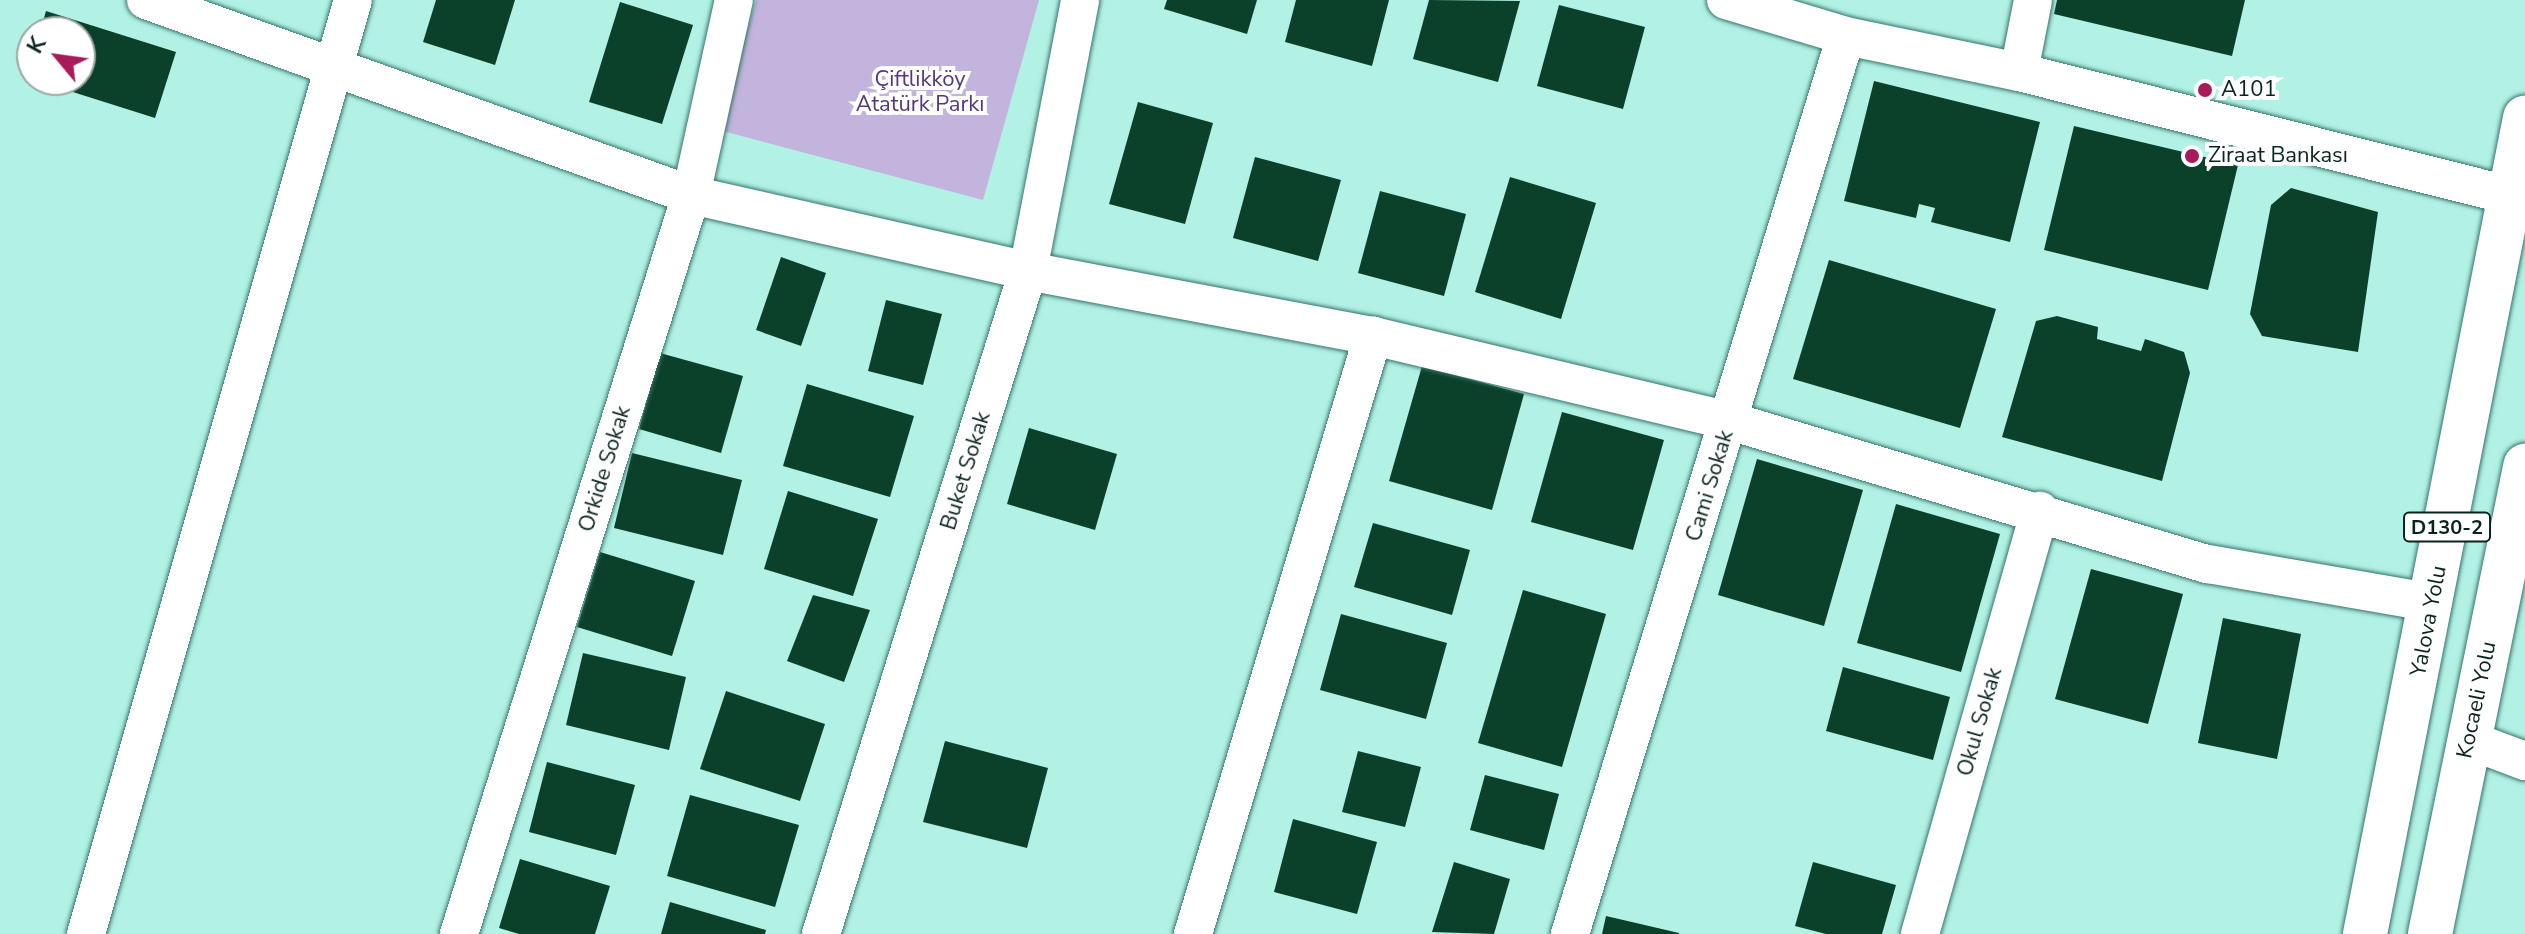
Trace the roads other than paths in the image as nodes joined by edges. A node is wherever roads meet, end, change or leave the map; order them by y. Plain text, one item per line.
1 (146, 0) edge
2 (353, 0) edge
3 (734, 0) edge
4 (1080, 0) edge
5 (1726, 0) edge
6 (2033, 0) edge
7 (1846, 36) junction
8 (333, 69) junction
9 (2019, 72) junction
10 (2525, 118) edge
11 (691, 195) junction
12 (2508, 195) junction
13 (1028, 271) junction
14 (1373, 336) junction
15 (1730, 421) junction
16 (2525, 466) edge
17 (2040, 511) junction
18 (2433, 603) junction
19 (2469, 740) junction
20 (2525, 761) edge
21 (86, 934) edge
22 (459, 934) edge
23 (821, 934) edge
24 (1193, 934) edge
25 (1570, 934) edge
26 (1920, 934) edge
27 (2365, 934) edge
28 (2430, 934) edge

1 - 8 street
2 - 8 street
3 - 11 street, Orkide Sokak
4 - 13 street, Buket Sokak
5 - 7 street
6 - 9 street
7 - 9 street
7 - 15 street, Cami Sokak
8 - 11 street
8 - 21 street
9 - 12 street
10 - 12 highway, Yalova Yolu / D130-2
11 - 13 street
11 - 22 street, Orkide Sokak
12 - 18 highway, Yalova Yolu / D130-2
13 - 14 street
13 - 23 street, Buket Sokak
14 - 15 street
14 - 24 street
15 - 17 street
15 - 25 street, Cami Sokak
16 - 19 highway, Kocaeli̇ Yolu / D130-2
17 - 18 street
17 - 26 street, Okul Sokak
18 - 27 highway, Yalova Yolu / D130-2
19 - 20 street
19 - 28 highway, Kocaeli̇ Yolu / D130-2

